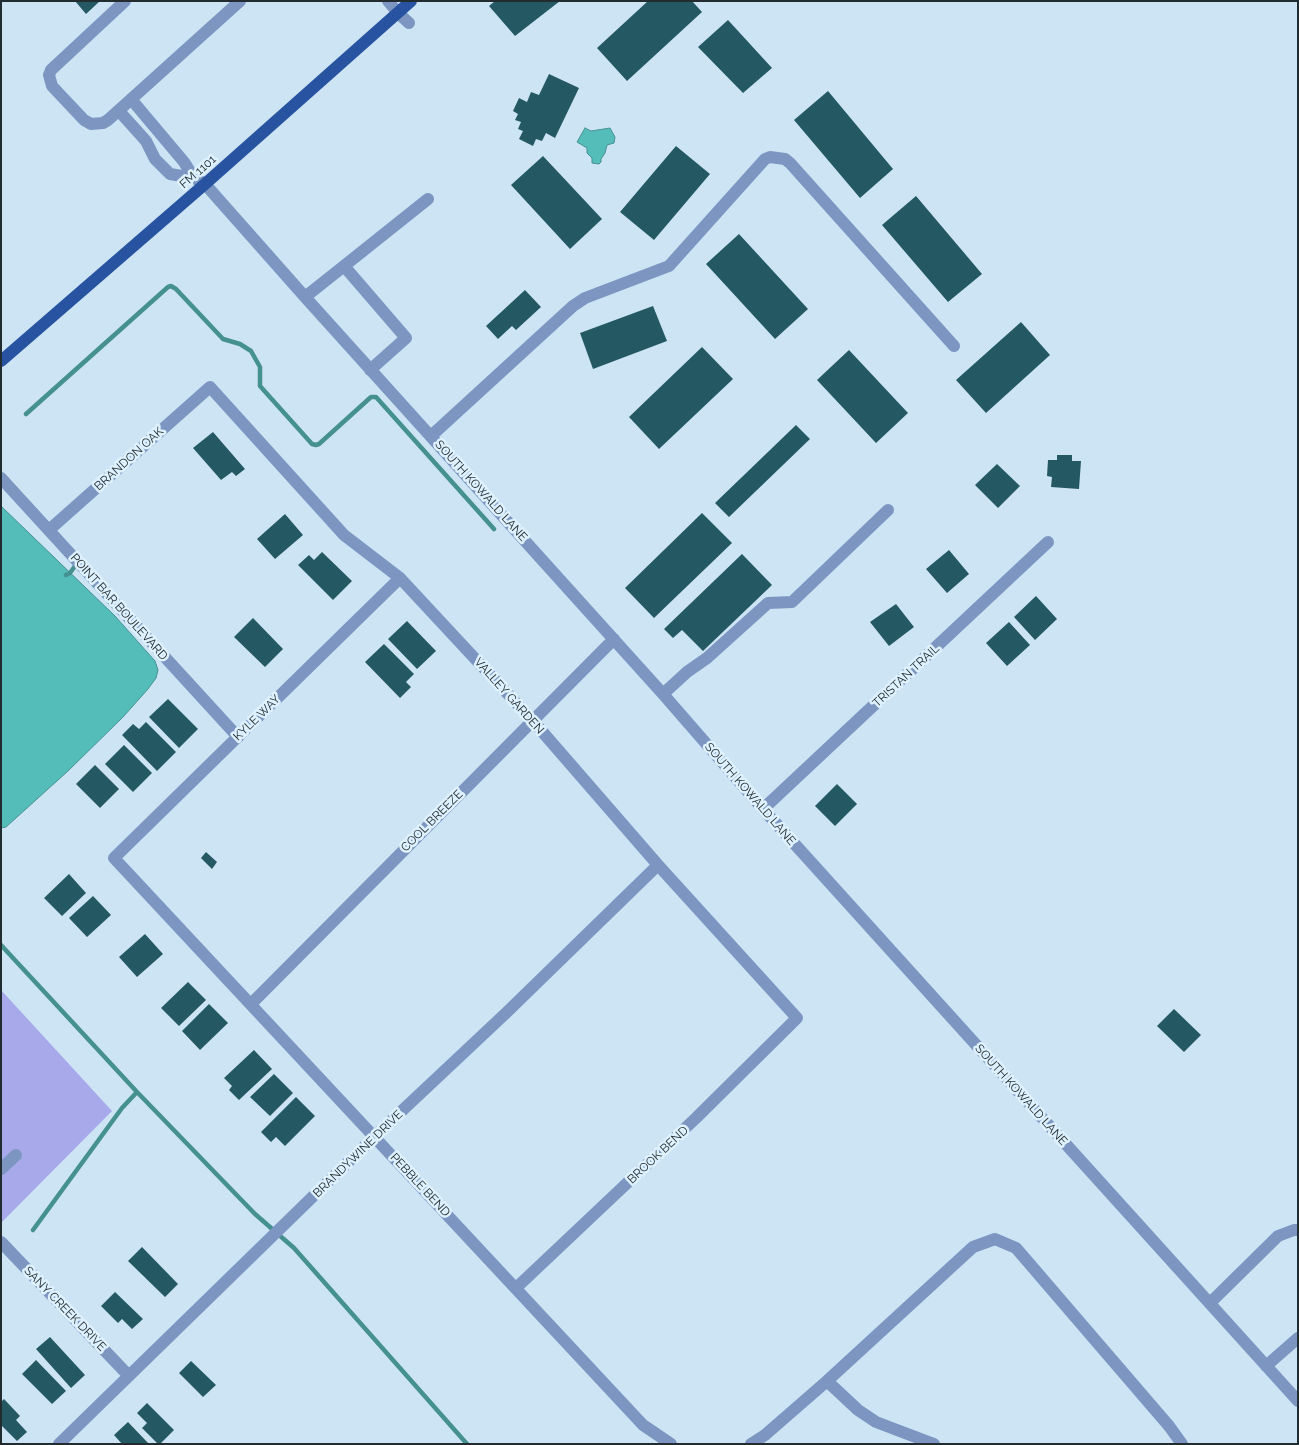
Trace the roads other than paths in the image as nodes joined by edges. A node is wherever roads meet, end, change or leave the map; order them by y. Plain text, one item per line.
1 (125, 1) edge
2 (240, 1) edge
3 (388, 1) edge
4 (411, 1) edge
5 (398, 13) junction
6 (409, 23) dead end
7 (131, 99) junction
8 (119, 111) junction
9 (194, 178) junction
10 (205, 184) junction
11 (428, 199) dead end
12 (344, 266) junction
13 (305, 297) junction
14 (954, 346) dead end
15 (1, 361) edge
16 (370, 370) junction
17 (210, 387) joint
18 (431, 436) junction
19 (1, 478) edge
20 (888, 510) dead end
21 (49, 530) junction
22 (1048, 542) dead end
23 (400, 578) junction
24 (614, 639) junction
25 (663, 694) junction
26 (532, 721) junction
27 (238, 737) junction
28 (763, 809) junction
29 (114, 858) joint
30 (658, 865) junction
31 (251, 1004) junction
32 (797, 1018) joint
33 (374, 1137) junction
34 (16, 1155) dead end
35 (1, 1169) edge
36 (1298, 1230) edge
37 (1, 1242) edge
38 (516, 1288) junction
39 (1210, 1303) junction
40 (1298, 1338) edge
41 (1266, 1366) junction
42 (129, 1376) junction
43 (827, 1381) junction
44 (1298, 1400) edge
45 (59, 1444) edge
46 (671, 1444) edge
47 (752, 1444) edge
48 (934, 1444) edge
49 (1182, 1444) edge

1 - 8 street
2 - 7 street
3 - 5 street
4 - 5 main road, FM 1101 / FM 1101
5 - 6 street
5 - 10 main road, FM 1101 / FM 1101
7 - 8 street
7 - 9 street
8 - 9 street
9 - 10 street, SOUTH KOWALD LANE
10 - 13 street, SOUTH KOWALD LANE
10 - 15 main road, FM 1101 / FM 1101
11 - 12 street
12 - 13 street
12 - 16 street
13 - 16 street, SOUTH KOWALD LANE
14 - 18 street
16 - 18 street, SOUTH KOWALD LANE
17 - 21 street, BRANDON OAK
17 - 23 street, VALLEY GARDEN
18 - 24 street, SOUTH KOWALD LANE
19 - 21 street, POINT BAR BOULEVARD
20 - 25 street
21 - 27 street, POINT BAR BOULEVARD
22 - 28 street, TRISTAN TRAIL
23 - 26 street, VALLEY GARDEN
23 - 27 street, KYLE WAY
24 - 25 street, SOUTH KOWALD LANE
24 - 26 street, COOL BREEZE
25 - 28 street, SOUTH KOWALD LANE
26 - 30 street, VALLEY GARDEN
26 - 31 street, COOL BREEZE
27 - 29 street, KYLE WAY
28 - 39 street, SOUTH KOWALD LANE
29 - 31 street, PEBBLE BEND
30 - 32 street, VALLEY GARDEN
30 - 33 street, BRANDYWINE DRIVE
31 - 33 street, PEBBLE BEND
32 - 38 street, BROOK BEND
33 - 38 street, PEBBLE BEND
33 - 42 street, BRANDYWINE DRIVE
34 - 35 street
36 - 39 street
37 - 42 street, SANY CREEK DRIVE
38 - 46 street, PEBBLE BEND
39 - 41 street, SOUTH KOWALD LANE
40 - 41 street
41 - 44 street, SOUTH KOWALD LANE
42 - 45 street, BRANDYWINE DRIVE
43 - 47 street
43 - 48 street
43 - 49 street

